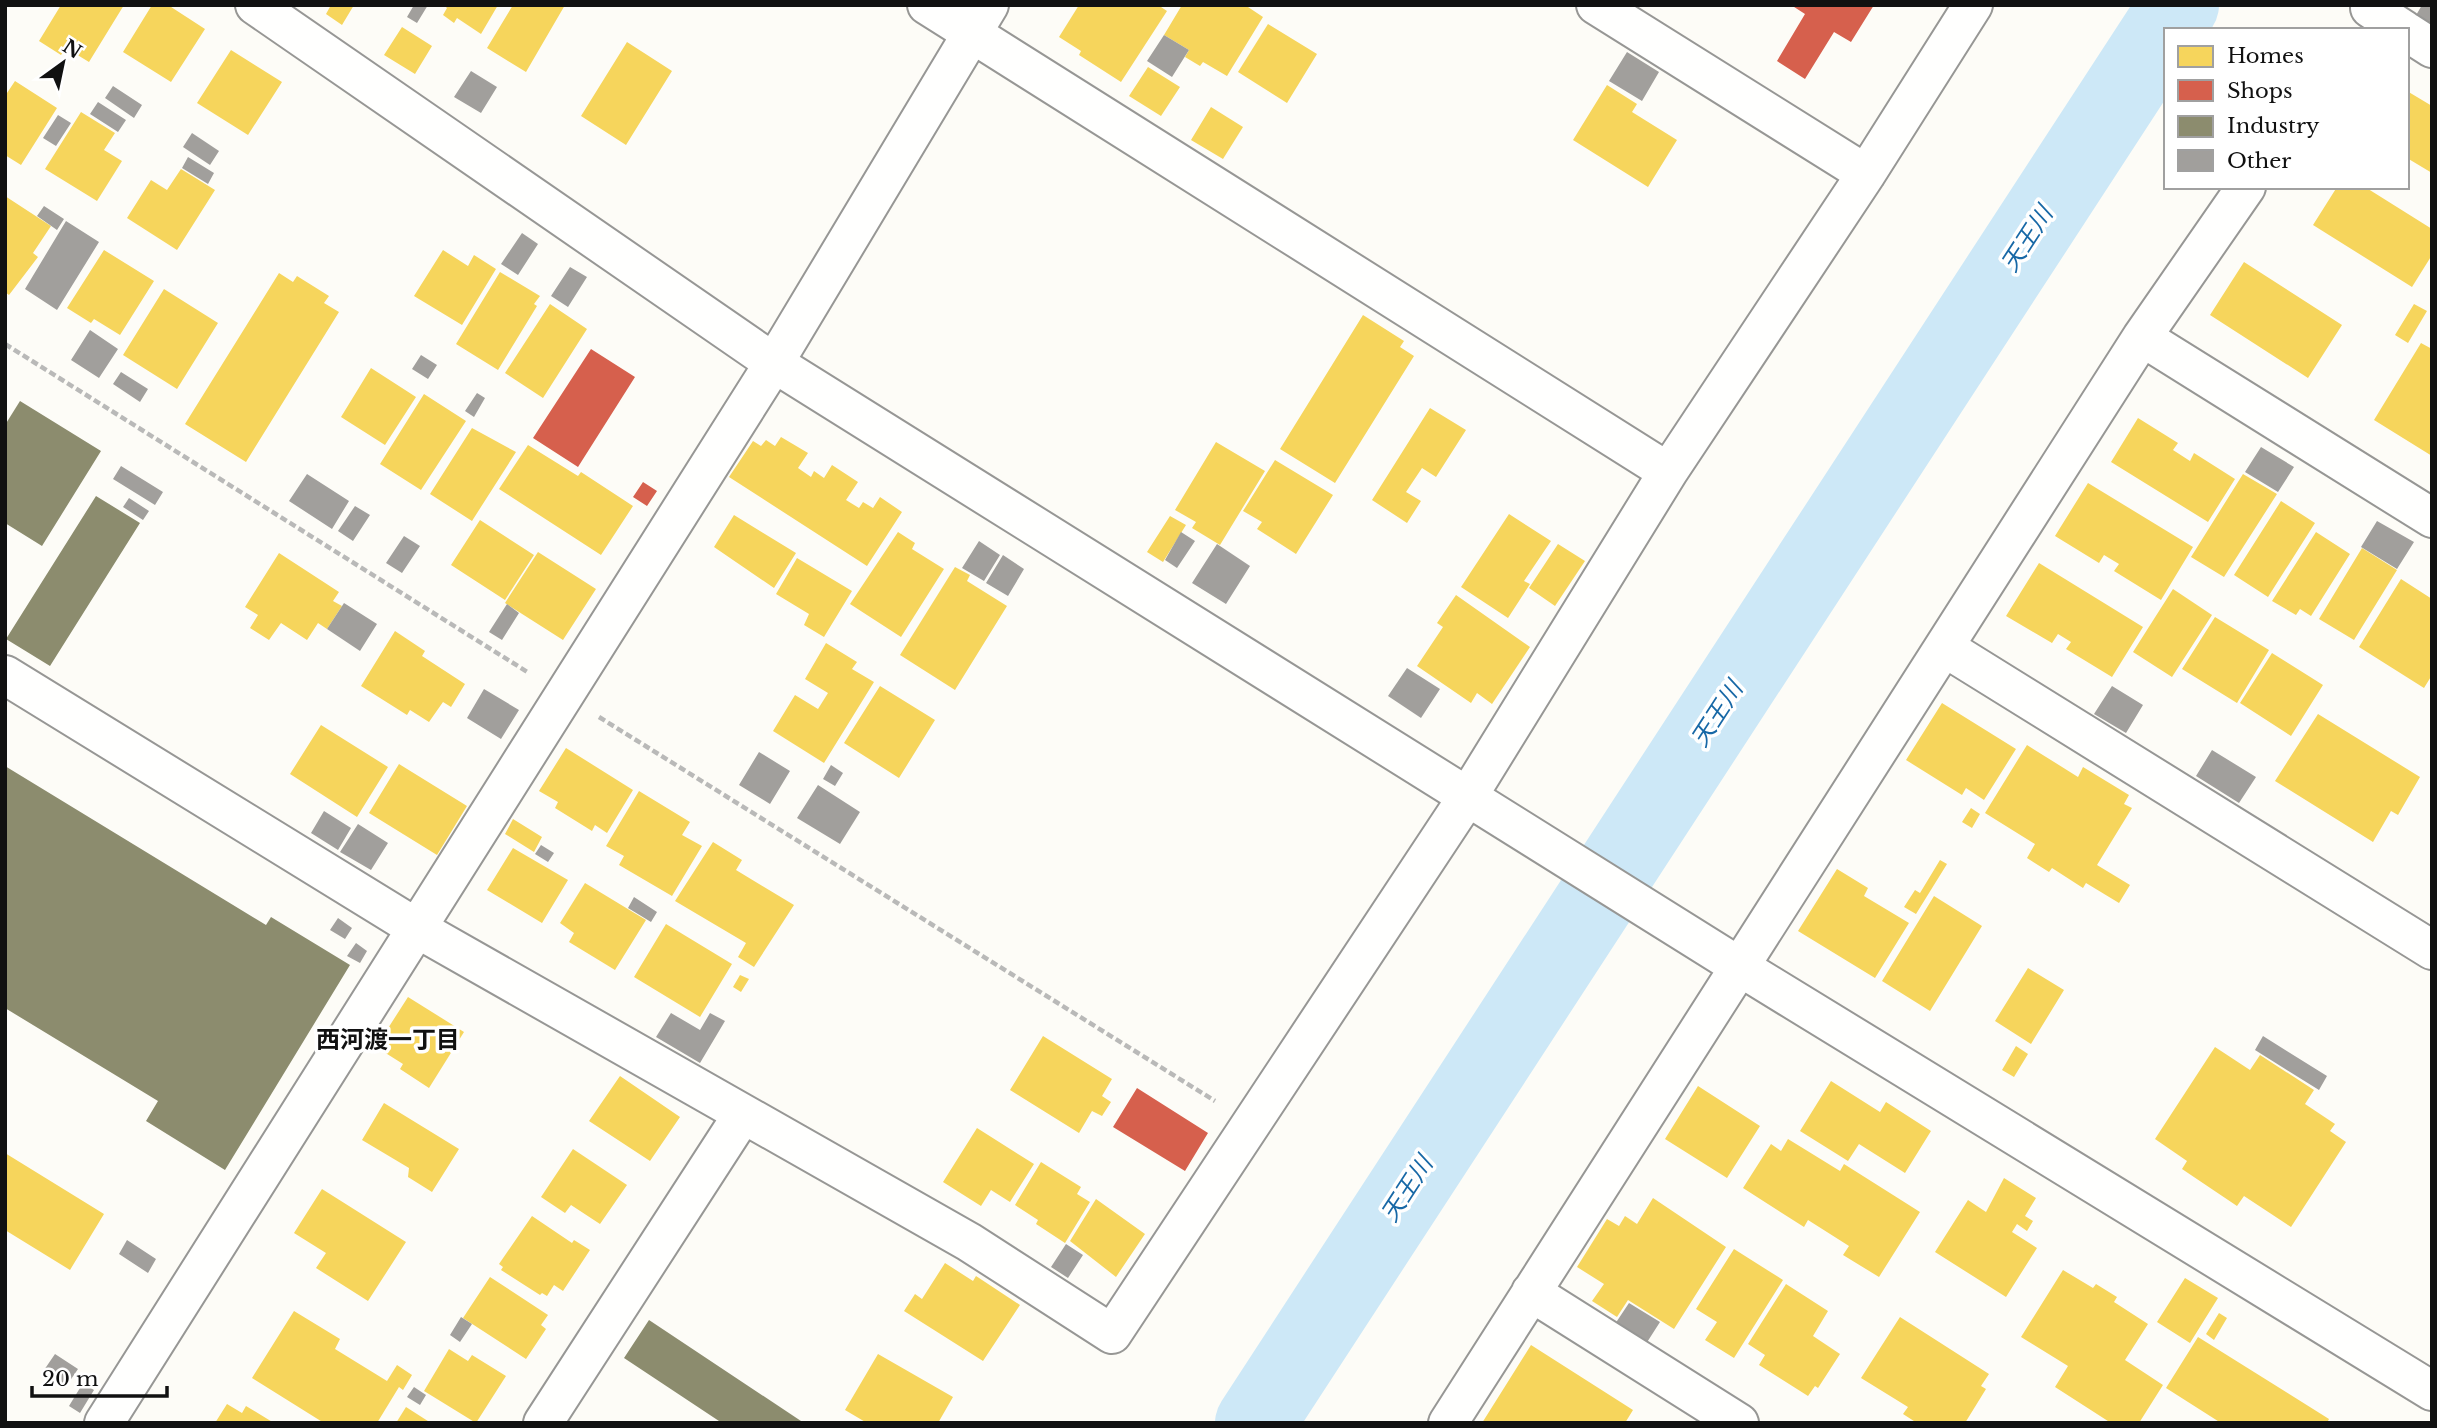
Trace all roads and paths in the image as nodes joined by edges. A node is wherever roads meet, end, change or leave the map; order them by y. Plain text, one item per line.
1 (255, 5) edge
2 (927, 5) edge
3 (1596, 5) edge
4 (1973, 5) edge
5 (2366, 14) edge
6 (981, 19) edge
7 (2399, 28) edge
8 (2409, 33) edge
9 (2432, 48) edge
10 (1866, 174) junction
11 (2245, 189) edge
12 (2142, 337) junction
13 (5, 344) edge
14 (774, 363) junction
15 (1668, 472) junction
16 (2432, 518) edge
17 (1944, 647) junction
18 (5, 675) edge
19 (565, 696) junction
20 (1468, 796) junction
21 (418, 929) junction
22 (2432, 950) edge
23 (1740, 967) junction
24 (743, 1114) junction
25 (1250, 1123) junction
26 (1531, 1292) junction
27 (2432, 1391) edge
28 (104, 1423) edge
29 (543, 1423) edge
30 (1448, 1423) edge
31 (1739, 1423) edge

1 - 14 street
2 - 6 street
3 - 10 street
4 - 10 street
5 - 7 street
6 - 14 street
6 - 15 street
8 - 9 street
10 - 15 street
11 - 12 street
12 - 16 street
12 - 17 street
13 - 19 path
14 - 19 street
14 - 20 street
15 - 20 street
17 - 22 street
17 - 23 street
18 - 21 street
19 - 21 street
19 - 25 path
20 - 23 street
20 - 25 street
21 - 24 street
21 - 28 street
23 - 26 street
23 - 27 street
24 - 25 street
24 - 29 street
26 - 30 street
26 - 31 street

